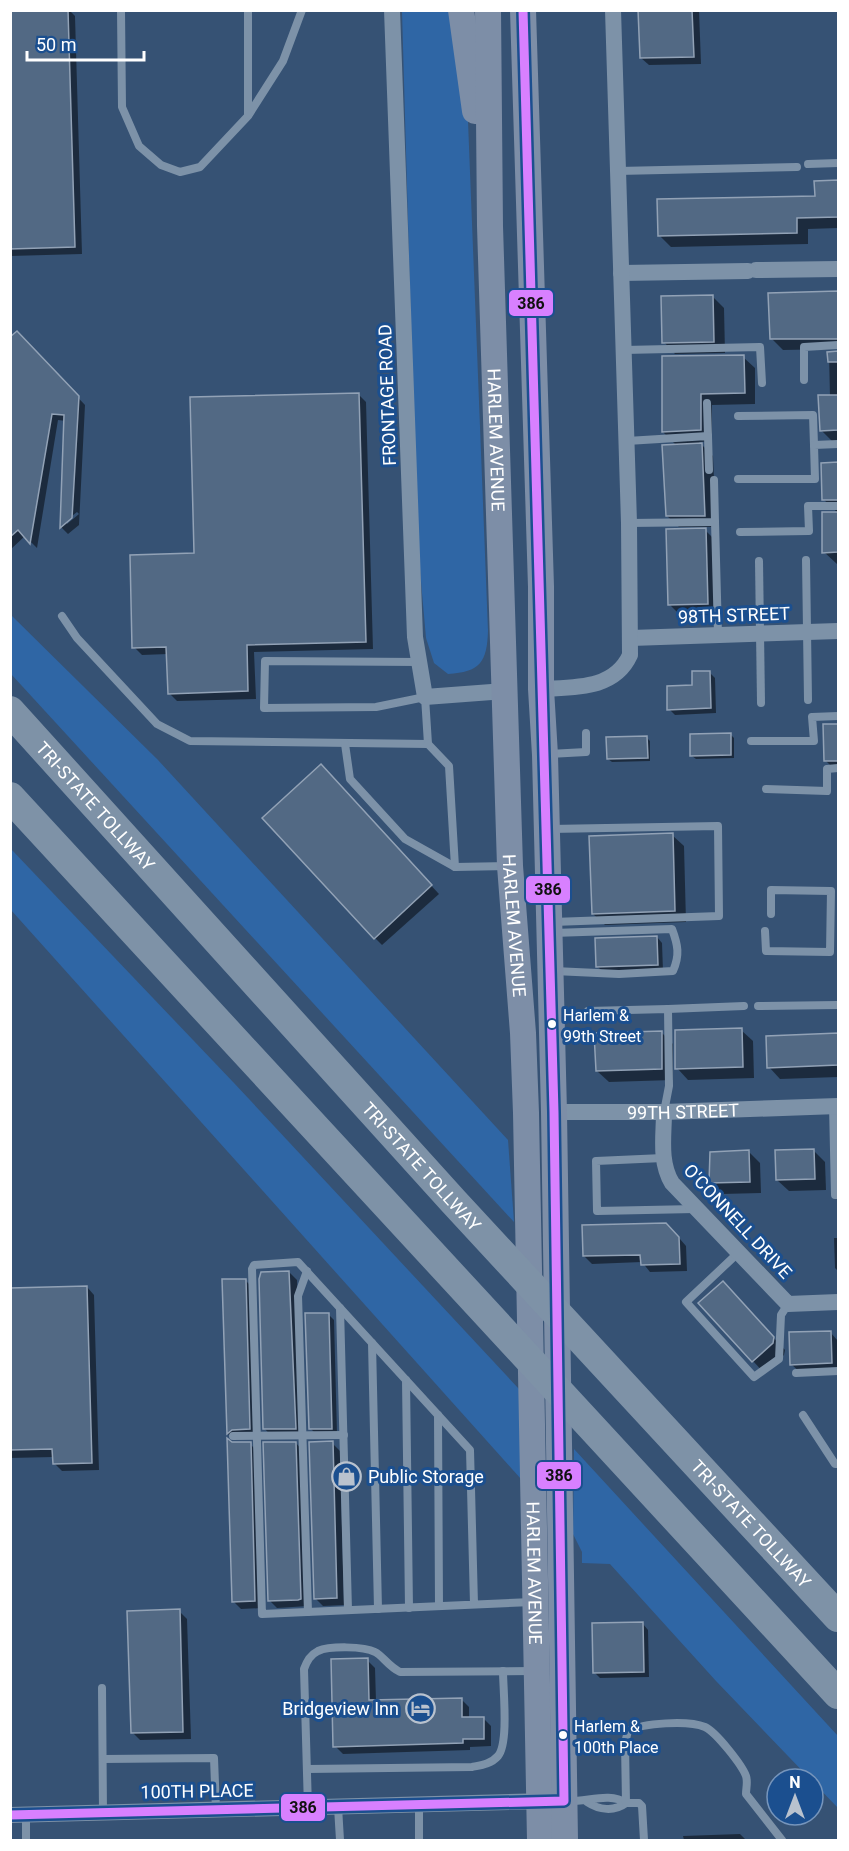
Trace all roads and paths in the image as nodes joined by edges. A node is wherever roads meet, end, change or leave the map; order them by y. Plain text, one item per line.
1 (121, 10) edge
2 (248, 10) edge
3 (302, 10) edge
4 (392, 10) edge
5 (461, 10) edge
6 (488, 10) edge
7 (523, 10) edge
8 (613, 10) edge
9 (249, 116) junction
10 (838, 163) edge
11 (808, 164) dead end
12 (797, 167) dead end
13 (618, 171) junction
14 (490, 226) junction
15 (838, 269) edge
16 (621, 273) junction
17 (838, 345) edge
18 (624, 350) junction
19 (804, 380) dead end
20 (762, 383) dead end
21 (707, 403) dead end
22 (738, 416) dead end
23 (708, 436) junction
24 (627, 441) junction
25 (838, 444) edge
26 (814, 445) junction
27 (709, 470) dead end
28 (738, 479) dead end
29 (714, 480) dead end
30 (838, 506) edge
31 (715, 522) junction
32 (629, 523) junction
33 (740, 532) dead end
34 (806, 560) dead end
35 (759, 561) dead end
36 (62, 616) dead end
37 (838, 631) edge
38 (806, 632) junction
39 (718, 634) junction
40 (761, 634) junction
41 (631, 638) junction
42 (419, 662) junction
43 (541, 689) junction
44 (505, 691) junction
45 (425, 697) junction
46 (808, 700) dead end
47 (761, 703) dead end
48 (10, 711) edge
49 (838, 716) edge
50 (585, 733) dead end
51 (751, 741) dead end
52 (345, 744) junction
53 (428, 744) junction
54 (545, 755) junction
55 (838, 768) edge
56 (766, 789) dead end
57 (10, 797) edge
58 (10, 808) edge
59 (547, 829) junction
60 (56, 846) junction
61 (510, 866) junction
62 (455, 867) junction
63 (771, 914) dead end
64 (834, 922) edge
65 (549, 927) junction
66 (765, 931) dead end
67 (550, 971) junction
68 (758, 1005) dead end
69 (838, 1005) edge
70 (744, 1006) dead end
71 (668, 1009) junction
72 (588, 1011) dead end
73 (836, 1106) edge
74 (554, 1112) junction
75 (664, 1112) junction
76 (526, 1113) junction
77 (663, 1158) junction
78 (838, 1195) edge
79 (696, 1209) junction
80 (738, 1253) junction
81 (307, 1271) junction
82 (838, 1302) edge
83 (788, 1304) junction
84 (340, 1308) junction
85 (372, 1343) junction
86 (838, 1371) edge
87 (796, 1373) dead end
88 (406, 1380) junction
89 (438, 1415) junction
90 (803, 1415) dead end
91 (302, 1434) junction
92 (344, 1435) junction
93 (233, 1436) dead end
94 (257, 1436) junction
95 (838, 1464) edge
96 (535, 1602) junction
97 (474, 1604) junction
98 (439, 1606) junction
99 (409, 1608) junction
100 (378, 1609) junction
101 (348, 1610) junction
102 (308, 1612) junction
103 (838, 1617) edge
104 (503, 1671) junction
105 (537, 1671) junction
106 (102, 1688) dead end
107 (838, 1694) edge
108 (102, 1759) junction
109 (307, 1769) junction
110 (563, 1801) junction
111 (626, 1803) junction
112 (419, 1804) junction
113 (338, 1807) junction
114 (308, 1808) junction
115 (216, 1810) junction
116 (103, 1813) junction
117 (18, 1815) edge
118 (26, 1840) edge
119 (340, 1840) edge
120 (420, 1840) edge
121 (540, 1840) edge
122 (565, 1840) edge
123 (644, 1840) edge
124 (782, 1840) edge

1 - 9 lane
2 - 9 lane
3 - 9 lane
4 - 42 street, FRONTAGE ROAD
5 - 14 main road
6 - 14 main road, HARLEM AVENUE
7 - 43 main road, HARLEM AVENUE
8 - 13 street
10 - 11 lane
12 - 13 lane
13 - 16 street
14 - 44 main road, HARLEM AVENUE
15 - 16 street
16 - 18 street
17 - 19 lane
18 - 20 lane
18 - 24 street
21 - 23 lane
22 - 26 lane
23 - 24 lane
23 - 27 lane
24 - 32 street
25 - 26 lane
26 - 28 lane
29 - 31 lane
30 - 33 lane
31 - 32 lane
31 - 39 lane
32 - 41 street
34 - 38 lane
35 - 40 lane
36 - 52 lane
37 - 38 street, 98TH STREET
38 - 40 street, 98TH STREET
38 - 46 lane
39 - 40 street, 98TH STREET
39 - 41 street, 98TH STREET
40 - 47 lane
41 - 43 street
42 - 45 street, FRONTAGE ROAD
42 - 45 lane
43 - 54 main road, HARLEM AVENUE
44 - 45 street
44 - 61 main road, HARLEM AVENUE
45 - 53 lane
48 - 103 highway, TRI-STATE TOLLWAY
49 - 51 lane
50 - 54 lane
52 - 53 lane
52 - 62 lane
53 - 62 lane
54 - 59 main road, HARLEM AVENUE
55 - 56 lane
57 - 60 highway
58 - 60 highway
59 - 65 main road, HARLEM AVENUE
59 - 65 lane
60 - 107 highway
61 - 62 lane
61 - 76 main road, HARLEM AVENUE
63 - 64 lane
64 - 66 lane
65 - 67 main road, HARLEM AVENUE
65 - 67 lane
67 - 74 main road, HARLEM AVENUE
68 - 69 lane
70 - 71 lane
71 - 72 lane
71 - 75 lane
73 - 75 street, 99TH STREET
73 - 78 lane
74 - 75 street, 99TH STREET
74 - 76 main road, 99TH STREET
74 - 110 main road, HARLEM AVENUE
75 - 77 street, O'CONNELL DRIVE
76 - 96 main road, HARLEM AVENUE
77 - 79 street, O'CONNELL DRIVE
77 - 79 lane
79 - 80 street, O'CONNELL DRIVE
80 - 83 street, O'CONNELL DRIVE
80 - 83 lane
81 - 84 lane
81 - 91 lane
81 - 94 lane
82 - 83 street, O'CONNELL DRIVE
84 - 85 lane
84 - 92 lane
85 - 88 lane
85 - 100 lane
86 - 87 lane
88 - 89 lane
88 - 99 lane
89 - 97 lane
89 - 98 lane
90 - 95 lane
91 - 92 lane
91 - 94 lane
91 - 102 lane
92 - 101 lane
93 - 94 lane
94 - 102 lane
96 - 97 lane
96 - 105 main road, HARLEM AVENUE
97 - 98 lane
98 - 99 lane
99 - 100 lane
100 - 101 lane
101 - 102 lane
104 - 105 lane
104 - 109 lane
104 - 109 lane
105 - 110 main road, HARLEM AVENUE
106 - 108 lane
108 - 115 lane
108 - 116 lane
109 - 114 lane
110 - 111 lane
110 - 112 street, 100TH PLACE
110 - 121 main road, HARLEM AVENUE
110 - 122 main road, HARLEM AVENUE
111 - 123 lane
111 - 124 lane
112 - 113 street, 100TH PLACE
112 - 120 lane
113 - 114 street, 100TH PLACE
113 - 119 lane
114 - 115 street, 100TH PLACE
115 - 116 street, 100TH PLACE
116 - 117 street, 100TH PLACE
117 - 118 lane

